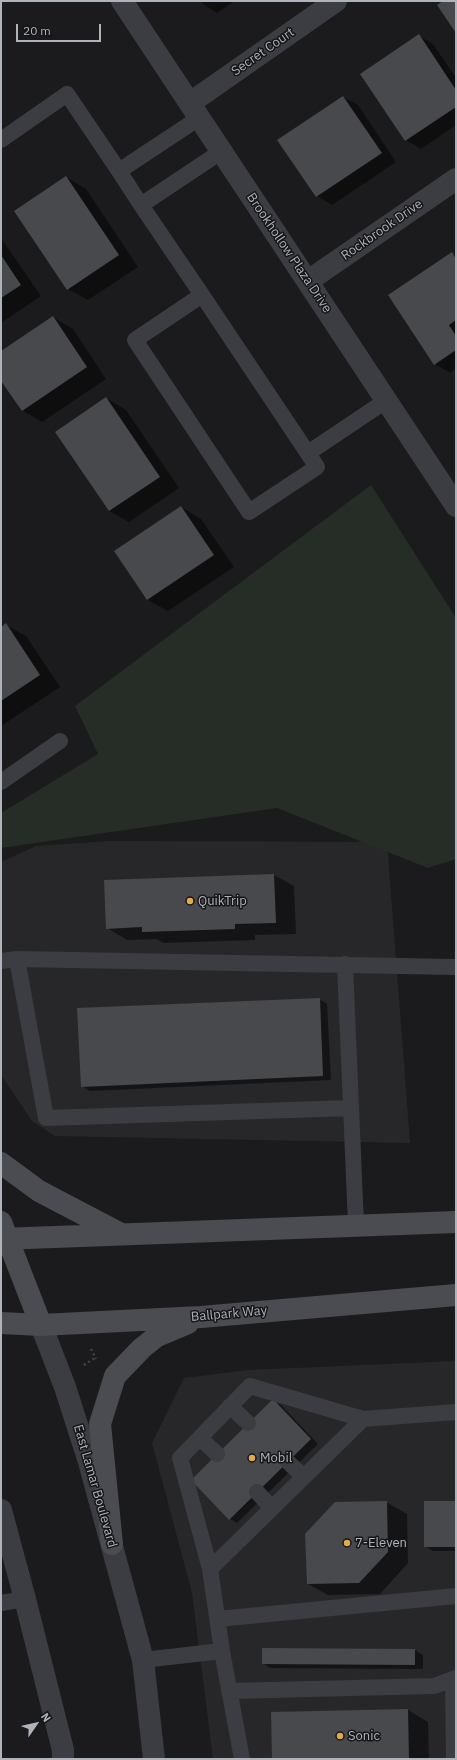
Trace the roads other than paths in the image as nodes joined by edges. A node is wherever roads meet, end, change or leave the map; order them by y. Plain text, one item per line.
1 (122, 1) edge
2 (336, 1) edge
3 (194, 111) junction
4 (1, 140) edge
5 (222, 151) junction
6 (119, 171) junction
7 (456, 179) edge
8 (141, 205) junction
9 (308, 281) junction
10 (202, 295) junction
11 (387, 400) junction
12 (308, 453) junction
13 (456, 506) edge
14 (60, 741) dead end
15 (1, 782) edge
16 (17, 958) junction
17 (1, 961) edge
18 (345, 964) junction
19 (456, 967) edge
20 (351, 1108) junction
21 (1, 1163) edge
22 (456, 1222) edge
23 (356, 1225) junction
24 (3, 1233) edge
25 (122, 1234) junction
26 (456, 1295) edge
27 (201, 1317) junction
28 (1, 1323) edge
29 (41, 1325) junction
30 (230, 1406) junction
31 (456, 1412) edge
32 (363, 1419) junction
33 (248, 1423) dead end
34 (200, 1438) junction
35 (217, 1454) dead end
36 (288, 1462) dead end
37 (304, 1477) junction
38 (257, 1492) dead end
39 (272, 1508) junction
40 (1, 1510) edge
41 (112, 1544) junction
42 (210, 1569) junction
43 (456, 1596) edge
44 (25, 1599) junction
45 (1, 1603) edge
46 (218, 1619) junction
47 (222, 1651) junction
48 (143, 1660) junction
49 (454, 1678) edge
50 (229, 1691) junction
51 (63, 1759) edge
52 (154, 1759) edge
53 (242, 1759) edge
54 (454, 1759) edge

1 - 3 street, Brookhollow Plaza Drive
2 - 3 street, Secret Court
3 - 5 street, Brookhollow Plaza Drive
3 - 6 lane
4 - 6 lane
5 - 8 lane
5 - 9 street, Brookhollow Plaza Drive
6 - 8 lane
7 - 9 street, Rockbrook Drive
8 - 10 lane
9 - 11 street, Brookhollow Plaza Drive
10 - 12 lane
10 - 12 lane
11 - 12 lane
11 - 13 street, Brookhollow Plaza Drive
14 - 15 lane
16 - 17 lane
16 - 18 lane
16 - 20 lane
18 - 19 lane
18 - 20 lane
20 - 23 lane
21 - 25 main road
22 - 23 main road
23 - 25 main road
24 - 25 main road
24 - 29 main road, East Lamar Boulevard
26 - 27 main road, Ballpark Way
27 - 29 main road, Ballpark Way
27 - 41 main road
28 - 29 main road, Ballpark Way
29 - 41 street, East Lamar Boulevard
30 - 32 lane
30 - 33 lane
30 - 34 lane
31 - 32 lane
32 - 37 lane
34 - 35 lane
34 - 42 lane
36 - 37 lane
37 - 39 lane
38 - 39 lane
39 - 42 lane
40 - 44 street
41 - 48 street, East Lamar Boulevard
42 - 46 lane
43 - 46 lane
44 - 45 lane
44 - 51 street
46 - 47 lane
47 - 48 lane
47 - 50 lane
48 - 52 street, East Lamar Boulevard
49 - 50 lane
49 - 54 lane
50 - 53 lane

